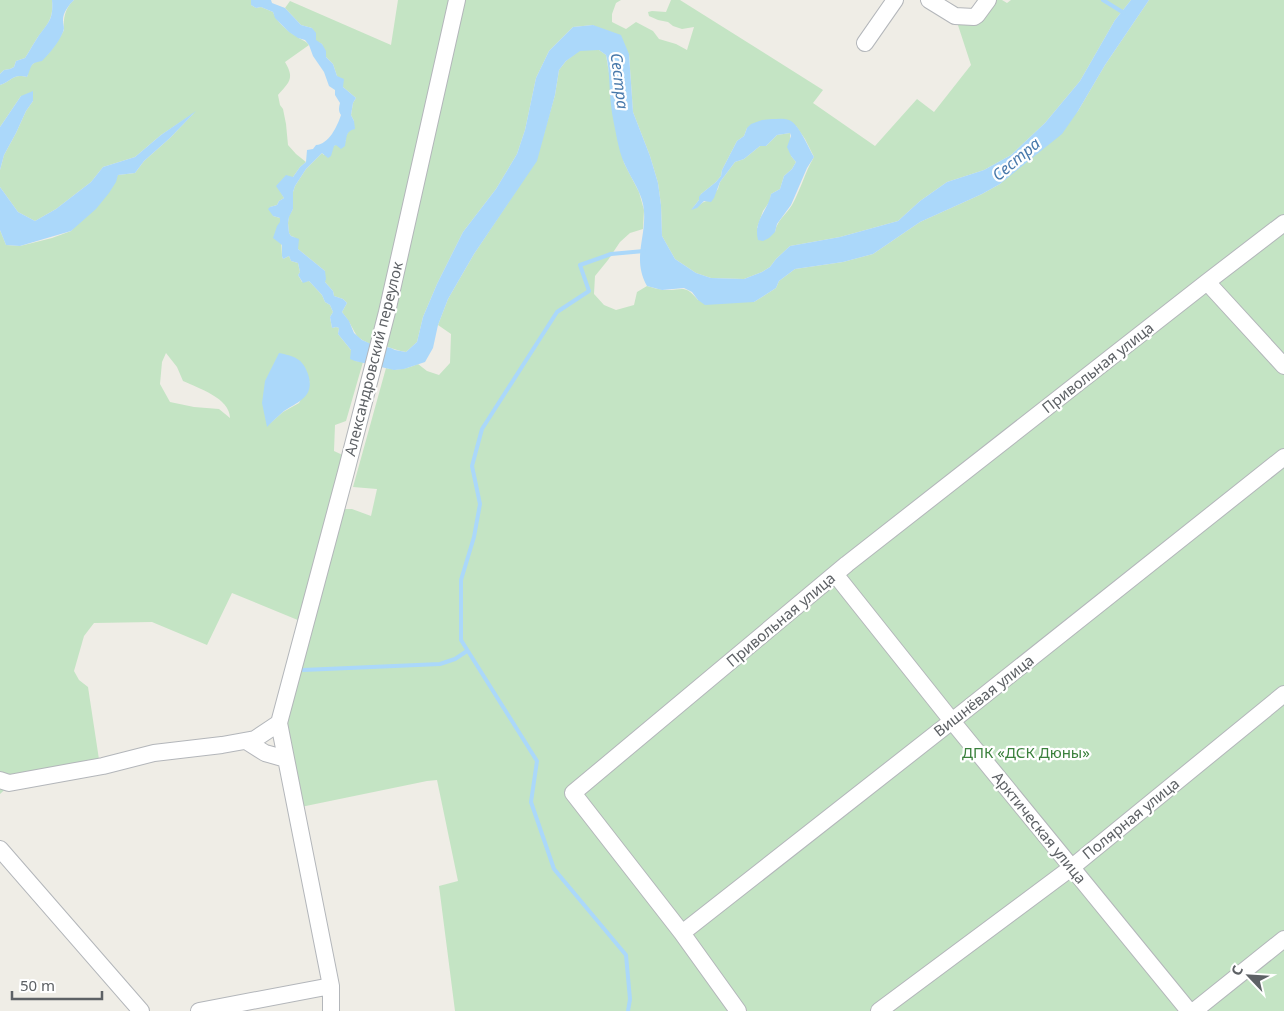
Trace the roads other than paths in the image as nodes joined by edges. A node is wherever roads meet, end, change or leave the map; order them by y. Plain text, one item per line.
1 (457, 0) edge
2 (894, 0) edge
3 (929, 0) edge
4 (988, 0) edge
5 (864, 43) dead end
6 (1284, 223) edge
7 (1207, 282) junction
8 (1284, 366) edge
9 (1284, 457) edge
10 (835, 574) junction
11 (1284, 694) edge
12 (280, 719) junction
13 (952, 721) junction
14 (246, 741) junction
15 (286, 758) junction
16 (3, 785) edge
17 (0, 849) edge
18 (1071, 868) junction
19 (682, 933) junction
20 (1284, 939) edge
21 (331, 986) junction
22 (141, 1011) edge
23 (199, 1011) edge
24 (331, 1011) edge
25 (738, 1011) edge
26 (879, 1011) edge
27 (1189, 1011) edge
28 (1194, 1011) edge

1 - 12 street, Александровский переулок
2 - 5 street
3 - 4 street
6 - 7 street, Привольная улица
7 - 8 street
7 - 10 street, Привольная улица
9 - 13 street, Вишнёвая улица
10 - 13 street, Арктическая улица
10 - 19 street, Привольная улица
11 - 18 street, Полярная улица
12 - 14 street
12 - 15 street
13 - 18 street, Арктическая улица
13 - 19 street, Вишнёвая улица
14 - 15 street
14 - 16 street
15 - 21 street
17 - 22 street
18 - 26 street, Полярная улица
18 - 27 street, Арктическая улица
19 - 25 street, Привольная улица
20 - 28 street
21 - 23 street
21 - 24 street

